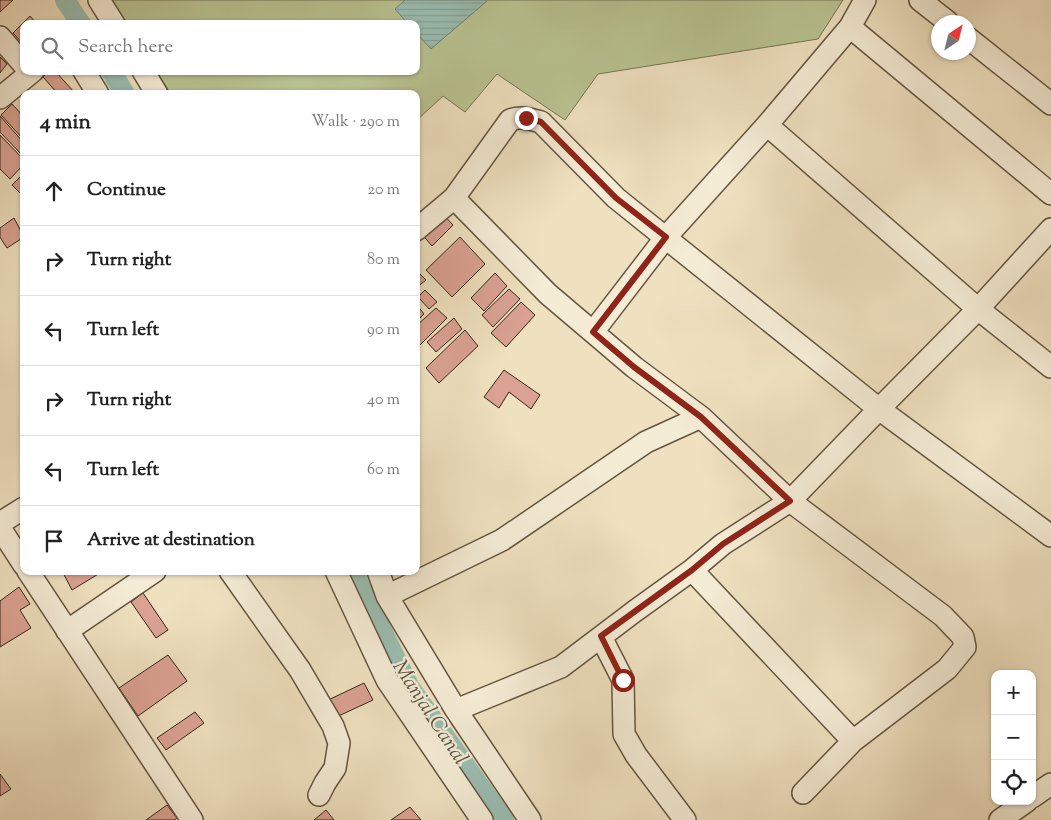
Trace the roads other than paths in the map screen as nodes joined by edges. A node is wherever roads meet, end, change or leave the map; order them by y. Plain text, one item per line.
1 (99, 0) edge
2 (865, 0) edge
3 (920, 0) edge
4 (939, 15) edge
5 (112, 20) edge
6 (850, 27) junction
7 (0, 38) edge
8 (976, 44) edge
9 (20, 60) edge
10 (24, 75) edge
11 (86, 75) edge
12 (145, 75) edge
13 (96, 90) edge
14 (155, 90) edge
15 (0, 98) edge
16 (1051, 104) edge
17 (767, 125) junction
18 (1051, 194) edge
19 (454, 198) junction
20 (420, 227) edge
21 (1051, 229) edge
22 (666, 237) junction
23 (978, 309) junction
24 (593, 332) junction
25 (1051, 367) edge
26 (879, 409) junction
27 (701, 417) junction
28 (790, 501) junction
29 (20, 510) edge
30 (0, 523) edge
31 (0, 528) edge
32 (1051, 536) edge
33 (20, 559) edge
34 (692, 570) junction
35 (31, 575) edge
36 (150, 575) edge
37 (233, 575) edge
38 (338, 575) edge
39 (379, 575) edge
40 (387, 596) junction
41 (67, 631) junction
42 (601, 636) junction
43 (456, 710) junction
44 (853, 741) junction
45 (1051, 784) edge
46 (803, 793) dead end
47 (1036, 794) edge
48 (319, 795) dead end
49 (1021, 805) edge
50 (192, 820) edge
51 (482, 820) edge
52 (530, 820) edge
53 (685, 820) edge
54 (1000, 820) edge

1 - 5 street
2 - 6 street
3 - 4 street
6 - 17 street
6 - 18 street
7 - 9 street
8 - 16 street
10 - 15 street
11 - 13 street
12 - 14 street
17 - 22 street
17 - 23 street
19 - 20 street
19 - 22 street
19 - 24 street
21 - 23 street
22 - 24 street
22 - 26 street
23 - 25 street
23 - 26 street
24 - 27 street
26 - 28 street
26 - 32 street
27 - 28 street
27 - 40 street
28 - 34 street
28 - 44 street
29 - 30 street
31 - 33 street
34 - 42 street
34 - 44 street
35 - 41 street
36 - 41 street
37 - 48 street
38 - 51 street
39 - 40 street
40 - 43 street
41 - 50 street
42 - 43 street
42 - 53 street
43 - 52 street
44 - 46 street
45 - 47 street
49 - 54 street

